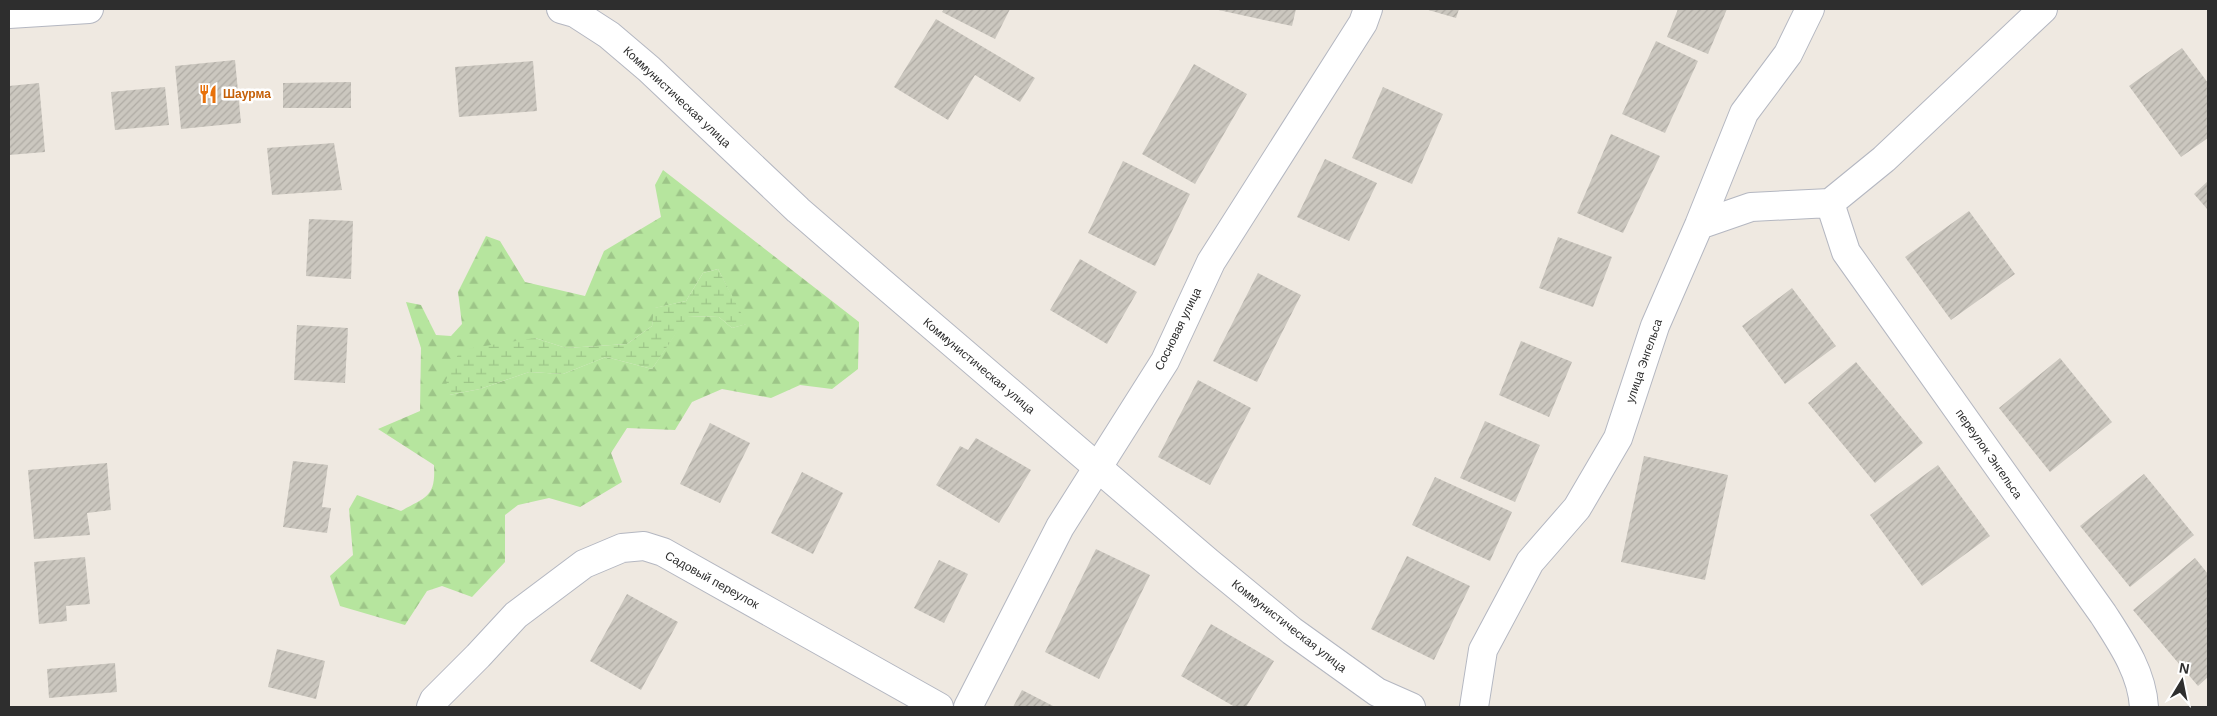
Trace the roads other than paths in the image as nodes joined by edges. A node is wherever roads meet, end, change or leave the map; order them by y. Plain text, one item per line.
1 (89, 9) edge
2 (1368, 9) edge
3 (1810, 9) edge
4 (2042, 9) edge
5 (571, 10) edge
6 (9, 14) edge
7 (1830, 203) junction
8 (1699, 225) junction
9 (1097, 465) junction
10 (431, 707) edge
11 (939, 707) edge
12 (968, 707) edge
13 (1411, 707) edge
14 (1474, 707) edge
15 (2144, 707) edge

1 - 6 street
2 - 9 street, Сосновая улица
3 - 8 street, улица Энгельса
4 - 7 street
5 - 9 street, Коммунистическая улица
7 - 8 street
7 - 15 street, переулок Энгельса
8 - 14 street, улица Энгельса
9 - 12 street, Сосновая улица
9 - 13 street, Коммунистическая улица
10 - 11 street, Садовый переулок

